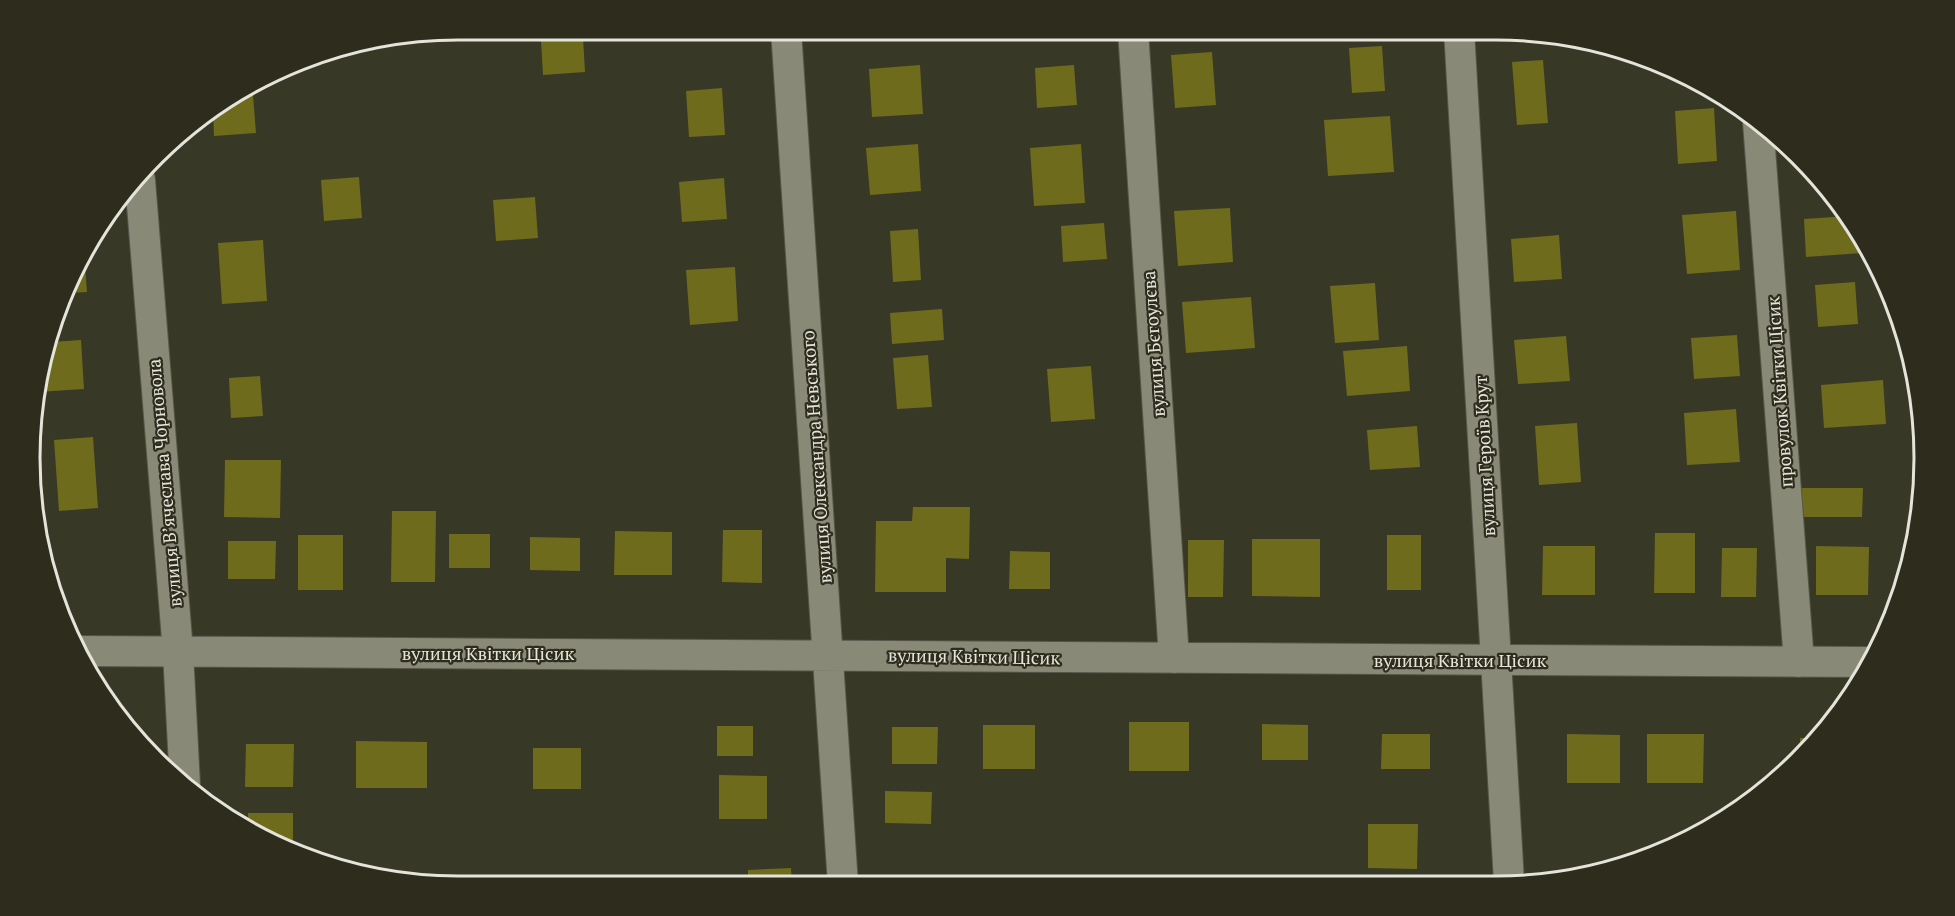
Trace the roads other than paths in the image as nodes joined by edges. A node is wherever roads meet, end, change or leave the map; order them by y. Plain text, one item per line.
1 (787, 40) edge
2 (1134, 40) edge
3 (1460, 40) edge
4 (1759, 133) edge
5 (141, 187) edge
6 (88, 651) edge
7 (178, 652) junction
8 (829, 655) junction
9 (1174, 658) junction
10 (1497, 660) junction
11 (1799, 662) junction
12 (1862, 662) edge
13 (184, 773) edge
14 (842, 876) edge
15 (1509, 876) edge

1 - 8 street, вулиця Олександра Невського
2 - 9 street, вулиця Бєгоулєва
3 - 10 street, вулиця Героїв Крут
4 - 11 street, провулок Квітки Цісик
5 - 7 street, вулиця Вʼячеслава Чорновола
6 - 7 street, вулиця Квітки Цісик
7 - 8 street, вулиця Квітки Цісик
7 - 13 street, вулиця Вʼячеслава Чорновола
8 - 9 street, вулиця Квітки Цісик
8 - 14 street, вулиця Олександра Невського
9 - 10 street, вулиця Квітки Цісик
10 - 11 street, вулиця Квітки Цісик
10 - 15 street, вулиця Героїв Крут
11 - 12 street, вулиця Квітки Цісик

